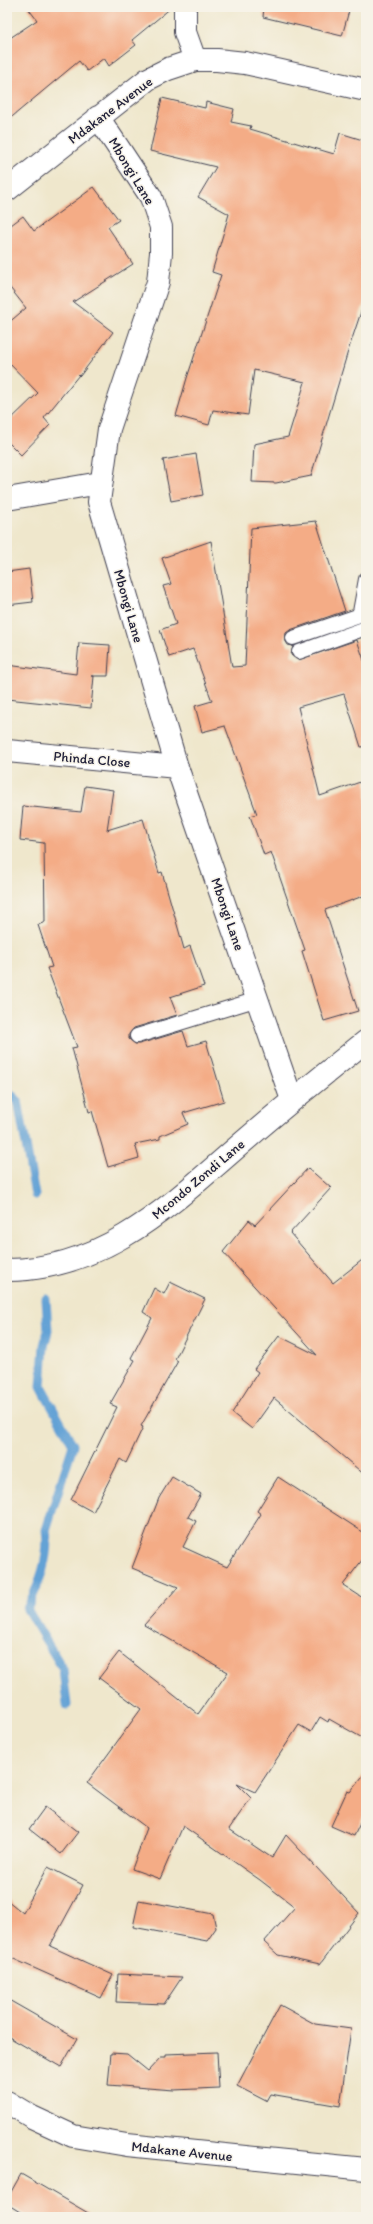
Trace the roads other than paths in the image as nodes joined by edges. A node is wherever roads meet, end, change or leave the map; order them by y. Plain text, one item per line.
1 (185, 7) edge
2 (195, 60) junction
3 (366, 90) edge
4 (98, 117) junction
5 (7, 190) edge
6 (100, 483) junction
7 (7, 499) edge
8 (366, 579) edge
9 (366, 628) edge
10 (294, 638) dead end
11 (299, 652) dead end
12 (7, 751) edge
13 (177, 767) junction
14 (258, 1000) junction
15 (137, 1036) dead end
16 (366, 1041) edge
17 (292, 1100) junction
18 (7, 1270) edge
19 (7, 2102) edge
20 (366, 2169) edge

1 - 2 street
2 - 3 street, Mdakane Avenue
2 - 4 street, Mdakane Avenue
4 - 5 street, Mdakane Avenue
4 - 6 street, Mbongi Lane
6 - 7 street
6 - 13 street, Mbongi Lane
8 - 10 lane
9 - 11 lane
12 - 13 street, Phinda Close
13 - 14 street, Mbongi Lane
14 - 15 lane
14 - 17 street, Mbongi Lane
16 - 17 street, Mcondo Zondi Lane
17 - 18 street, Mcondo Zondi Lane
19 - 20 street, Mdakane Avenue

